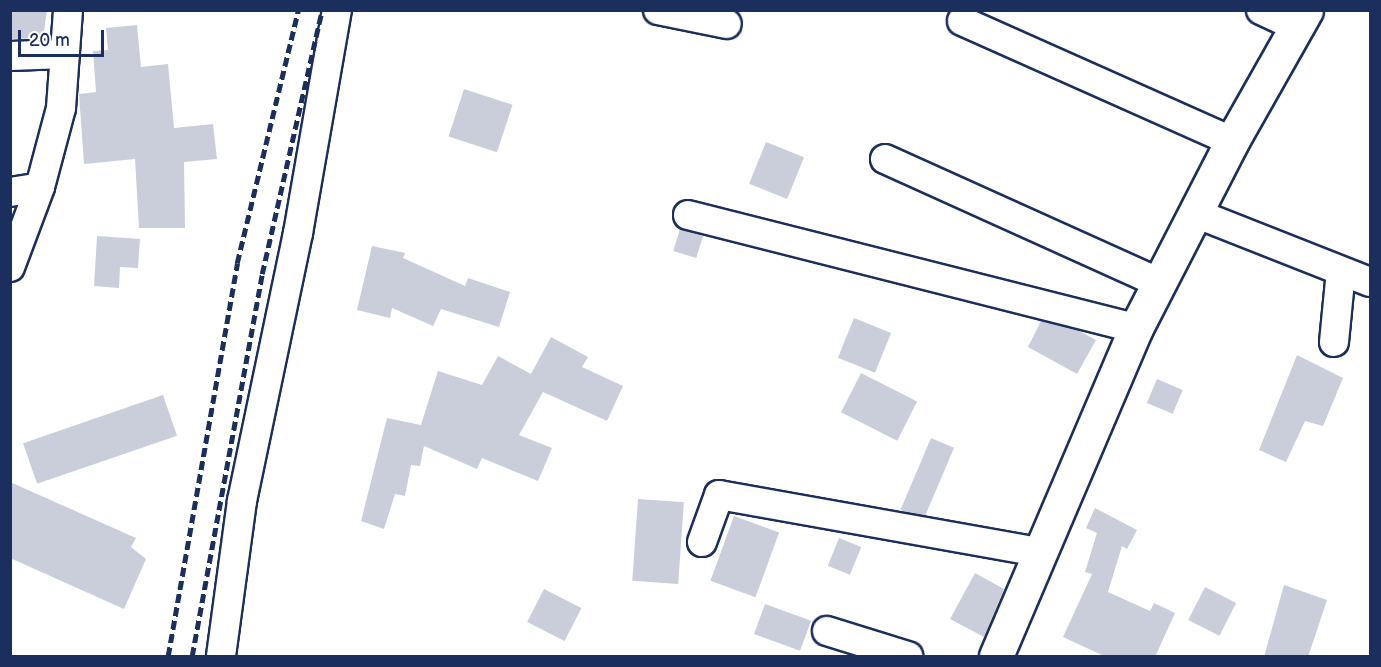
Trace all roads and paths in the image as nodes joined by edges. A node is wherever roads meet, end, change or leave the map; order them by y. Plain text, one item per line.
1 (68, 10) edge
2 (337, 10) edge
3 (658, 10) edge
4 (1261, 10) edge
5 (1301, 18) edge
6 (962, 21) dead end
7 (727, 24) dead end
8 (65, 54) junction
9 (10, 56) edge
10 (1232, 141) junction
11 (885, 159) dead end
12 (40, 187) junction
13 (10, 192) edge
14 (1195, 213) junction
15 (688, 215) dead end
16 (10, 267) edge
17 (1341, 271) junction
18 (1371, 282) edge
19 (1160, 283) junction
20 (1136, 328) junction
21 (1334, 342) dead end
22 (702, 542) dead end
23 (1040, 552) junction
24 (827, 631) dead end
25 (221, 657) edge
26 (908, 657) edge
27 (996, 657) edge

1 - 8 street
2 - 25 street
3 - 7 street
4 - 5 street
5 - 10 main road
6 - 10 street
8 - 9 street
8 - 12 street
10 - 14 main road
11 - 19 street
12 - 13 street
12 - 16 street
14 - 17 street
14 - 19 main road
15 - 20 street
17 - 18 street
17 - 21 street
19 - 20 main road
20 - 23 main road
22 - 23 street
23 - 27 main road
24 - 26 street

